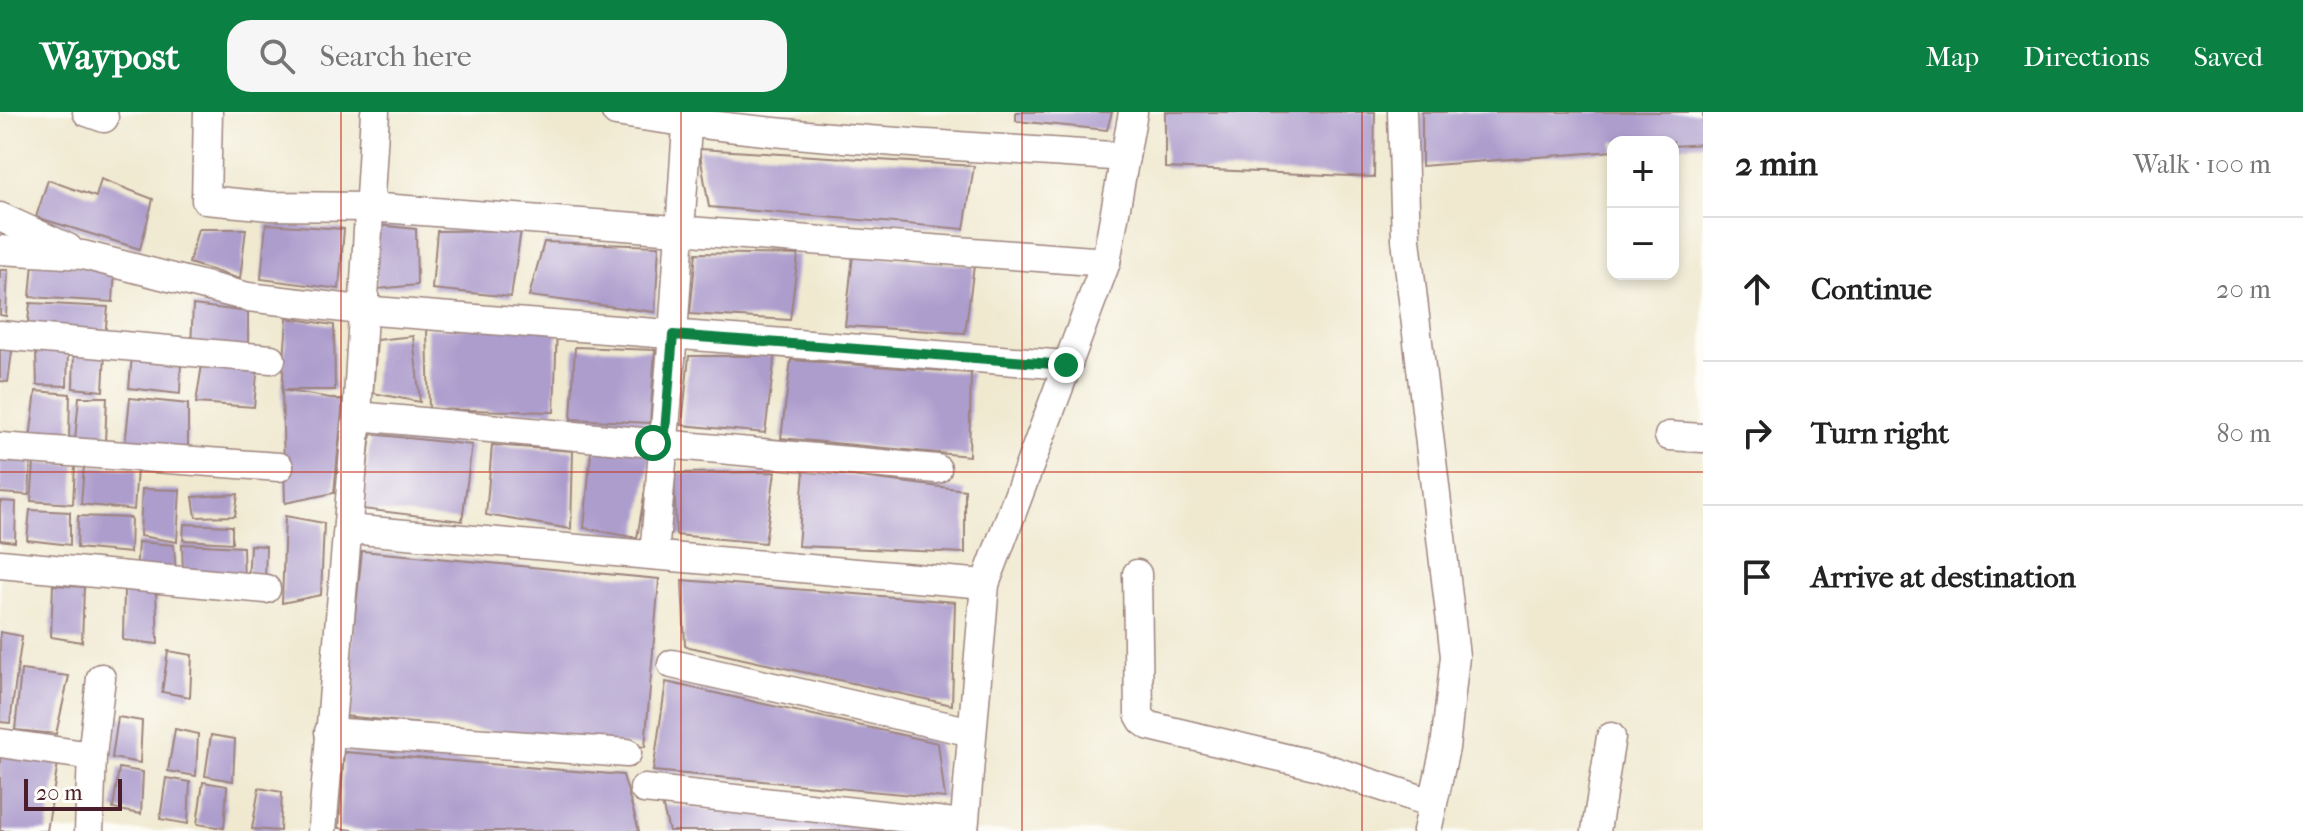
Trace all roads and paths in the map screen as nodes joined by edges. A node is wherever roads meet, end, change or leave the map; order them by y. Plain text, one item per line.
1 (87, 112) edge
2 (103, 112) edge
3 (208, 112) edge
4 (375, 112) edge
5 (616, 112) edge
6 (1133, 112) edge
7 (1402, 112) edge
8 (687, 118) edge
9 (1125, 157) junction
10 (368, 207) junction
11 (0, 217) edge
12 (680, 230) junction
13 (0, 250) edge
14 (83, 255) junction
15 (1106, 262) junction
16 (361, 310) junction
17 (0, 335) edge
18 (673, 335) junction
19 (271, 359) dead end
20 (1066, 365) junction
21 (357, 416) junction
22 (1669, 436) dead end
23 (1703, 438) edge
24 (664, 444) junction
25 (0, 447) edge
26 (279, 467) dead end
27 (937, 469) dead end
28 (348, 529) junction
29 (654, 555) junction
30 (0, 564) edge
31 (1137, 574) dead end
32 (985, 584) junction
33 (266, 589) dead end
34 (672, 664) dead end
35 (101, 678) dead end
36 (329, 732) junction
37 (972, 732) junction
38 (1611, 737) dead end
39 (0, 743) edge
40 (627, 753) dead end
41 (92, 756) junction
42 (644, 789) dead end
43 (1432, 803) junction
44 (964, 827) edge
45 (89, 831) edge
46 (322, 831) edge
47 (1427, 831) edge
48 (1596, 831) edge

1 - 2 street
3 - 10 street
4 - 10 street
5 - 8 street
6 - 9 street
7 - 43 street
8 - 9 street
8 - 12 street
9 - 15 street
10 - 12 street
10 - 16 street
11 - 14 street
12 - 15 street
12 - 18 street
13 - 14 street
14 - 16 street
15 - 20 street
16 - 18 street
16 - 21 street
17 - 19 street
18 - 20 street
18 - 24 street
20 - 32 street
21 - 24 street
21 - 28 street
22 - 23 street
24 - 27 street
24 - 29 street
25 - 26 street
28 - 29 street
28 - 36 street
29 - 32 street
30 - 33 street
31 - 43 street
32 - 37 street
34 - 37 street
35 - 41 street
36 - 40 street
36 - 46 street
37 - 44 street
38 - 48 street
39 - 41 street
41 - 45 street
42 - 44 street
43 - 47 street

